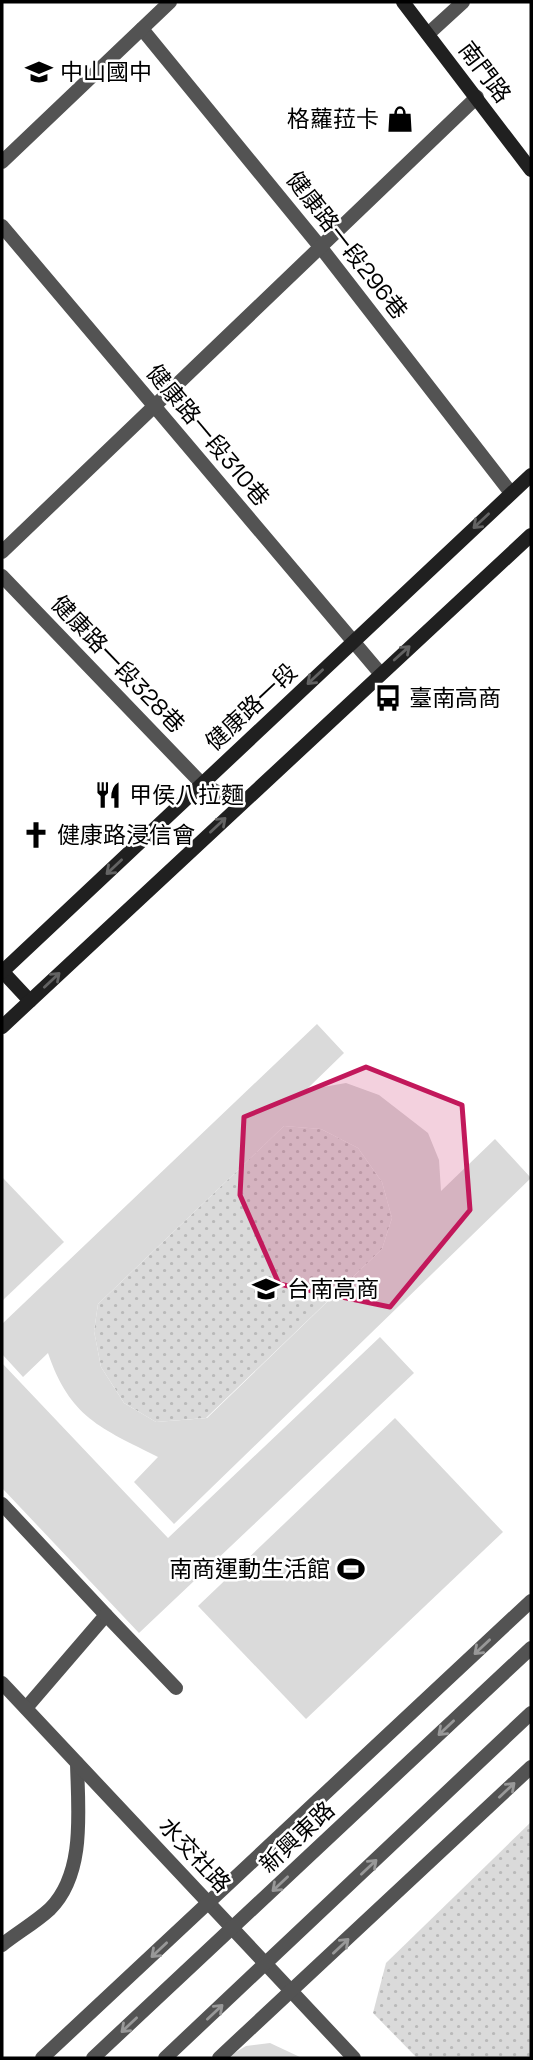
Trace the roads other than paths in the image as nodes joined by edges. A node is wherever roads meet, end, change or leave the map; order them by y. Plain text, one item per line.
1 (170, 2) edge
2 (403, 2) edge
3 (463, 2) edge
4 (142, 29) junction
5 (428, 34) junction
6 (477, 97) junction
7 (2, 162) edge
8 (531, 170) edge
9 (2, 226) edge
10 (323, 249) junction
11 (155, 407) junction
12 (531, 475) edge
13 (511, 493) junction
14 (531, 535) edge
15 (2, 552) edge
16 (2, 576) edge
17 (353, 642) junction
18 (380, 673) junction
19 (202, 784) junction
20 (240, 804) junction
21 (2, 972) edge
22 (30, 1001) junction
23 (2, 1027) edge
24 (2, 1504) edge
25 (531, 1601) edge
26 (106, 1615) junction
27 (531, 1648) edge
28 (2, 1683) edge
29 (176, 1688) dead end
30 (26, 1709) junction
31 (531, 1713) edge
32 (77, 1763) junction
33 (531, 1767) edge
34 (209, 1904) junction
35 (233, 1929) junction
36 (2, 1945) edge
37 (266, 1964) junction
38 (292, 1992) junction
39 (42, 2058) edge
40 (93, 2058) edge
41 (165, 2058) edge
42 (219, 2058) edge
43 (354, 2058) edge

1 - 4 street
2 - 5 street, 南門路
3 - 5 street
4 - 7 street
4 - 10 street, 健康路一段296巷
5 - 6 street, 南門路
6 - 8 street, 南門路
6 - 10 street
9 - 11 street, 健康路一段310巷
10 - 11 street
10 - 13 street, 健康路一段296巷
11 - 15 street
11 - 17 street, 健康路一段310巷
12 - 13 street, 健康路一段
13 -> 17 street, 健康路一段
18 -> 14 street
16 - 19 street, 健康路一段328巷
17 - 18 street, 健康路一段310巷
17 -> 19 street, 健康路一段
18 - 20 street
19 - 20 street, 健康路一段328巷
19 -> 21 street, 健康路一段
22 -> 20 street
21 - 22 street
22 - 23 street
24 - 26 street
25 -> 34 street
26 - 29 street
26 - 30 street
27 -> 35 street, 新興東路
28 - 30 street, 水交社路
30 - 32 street, 水交社路
37 -> 31 street
32 - 34 street, 水交社路
32 - 36 street
38 -> 33 street
34 - 35 street, 水交社路
34 -> 39 street
35 - 37 street, 水交社路
35 -> 40 street, 新興東路
37 - 38 street, 水交社路
41 -> 37 street
38 - 42 street
38 - 43 street, 水交社路

